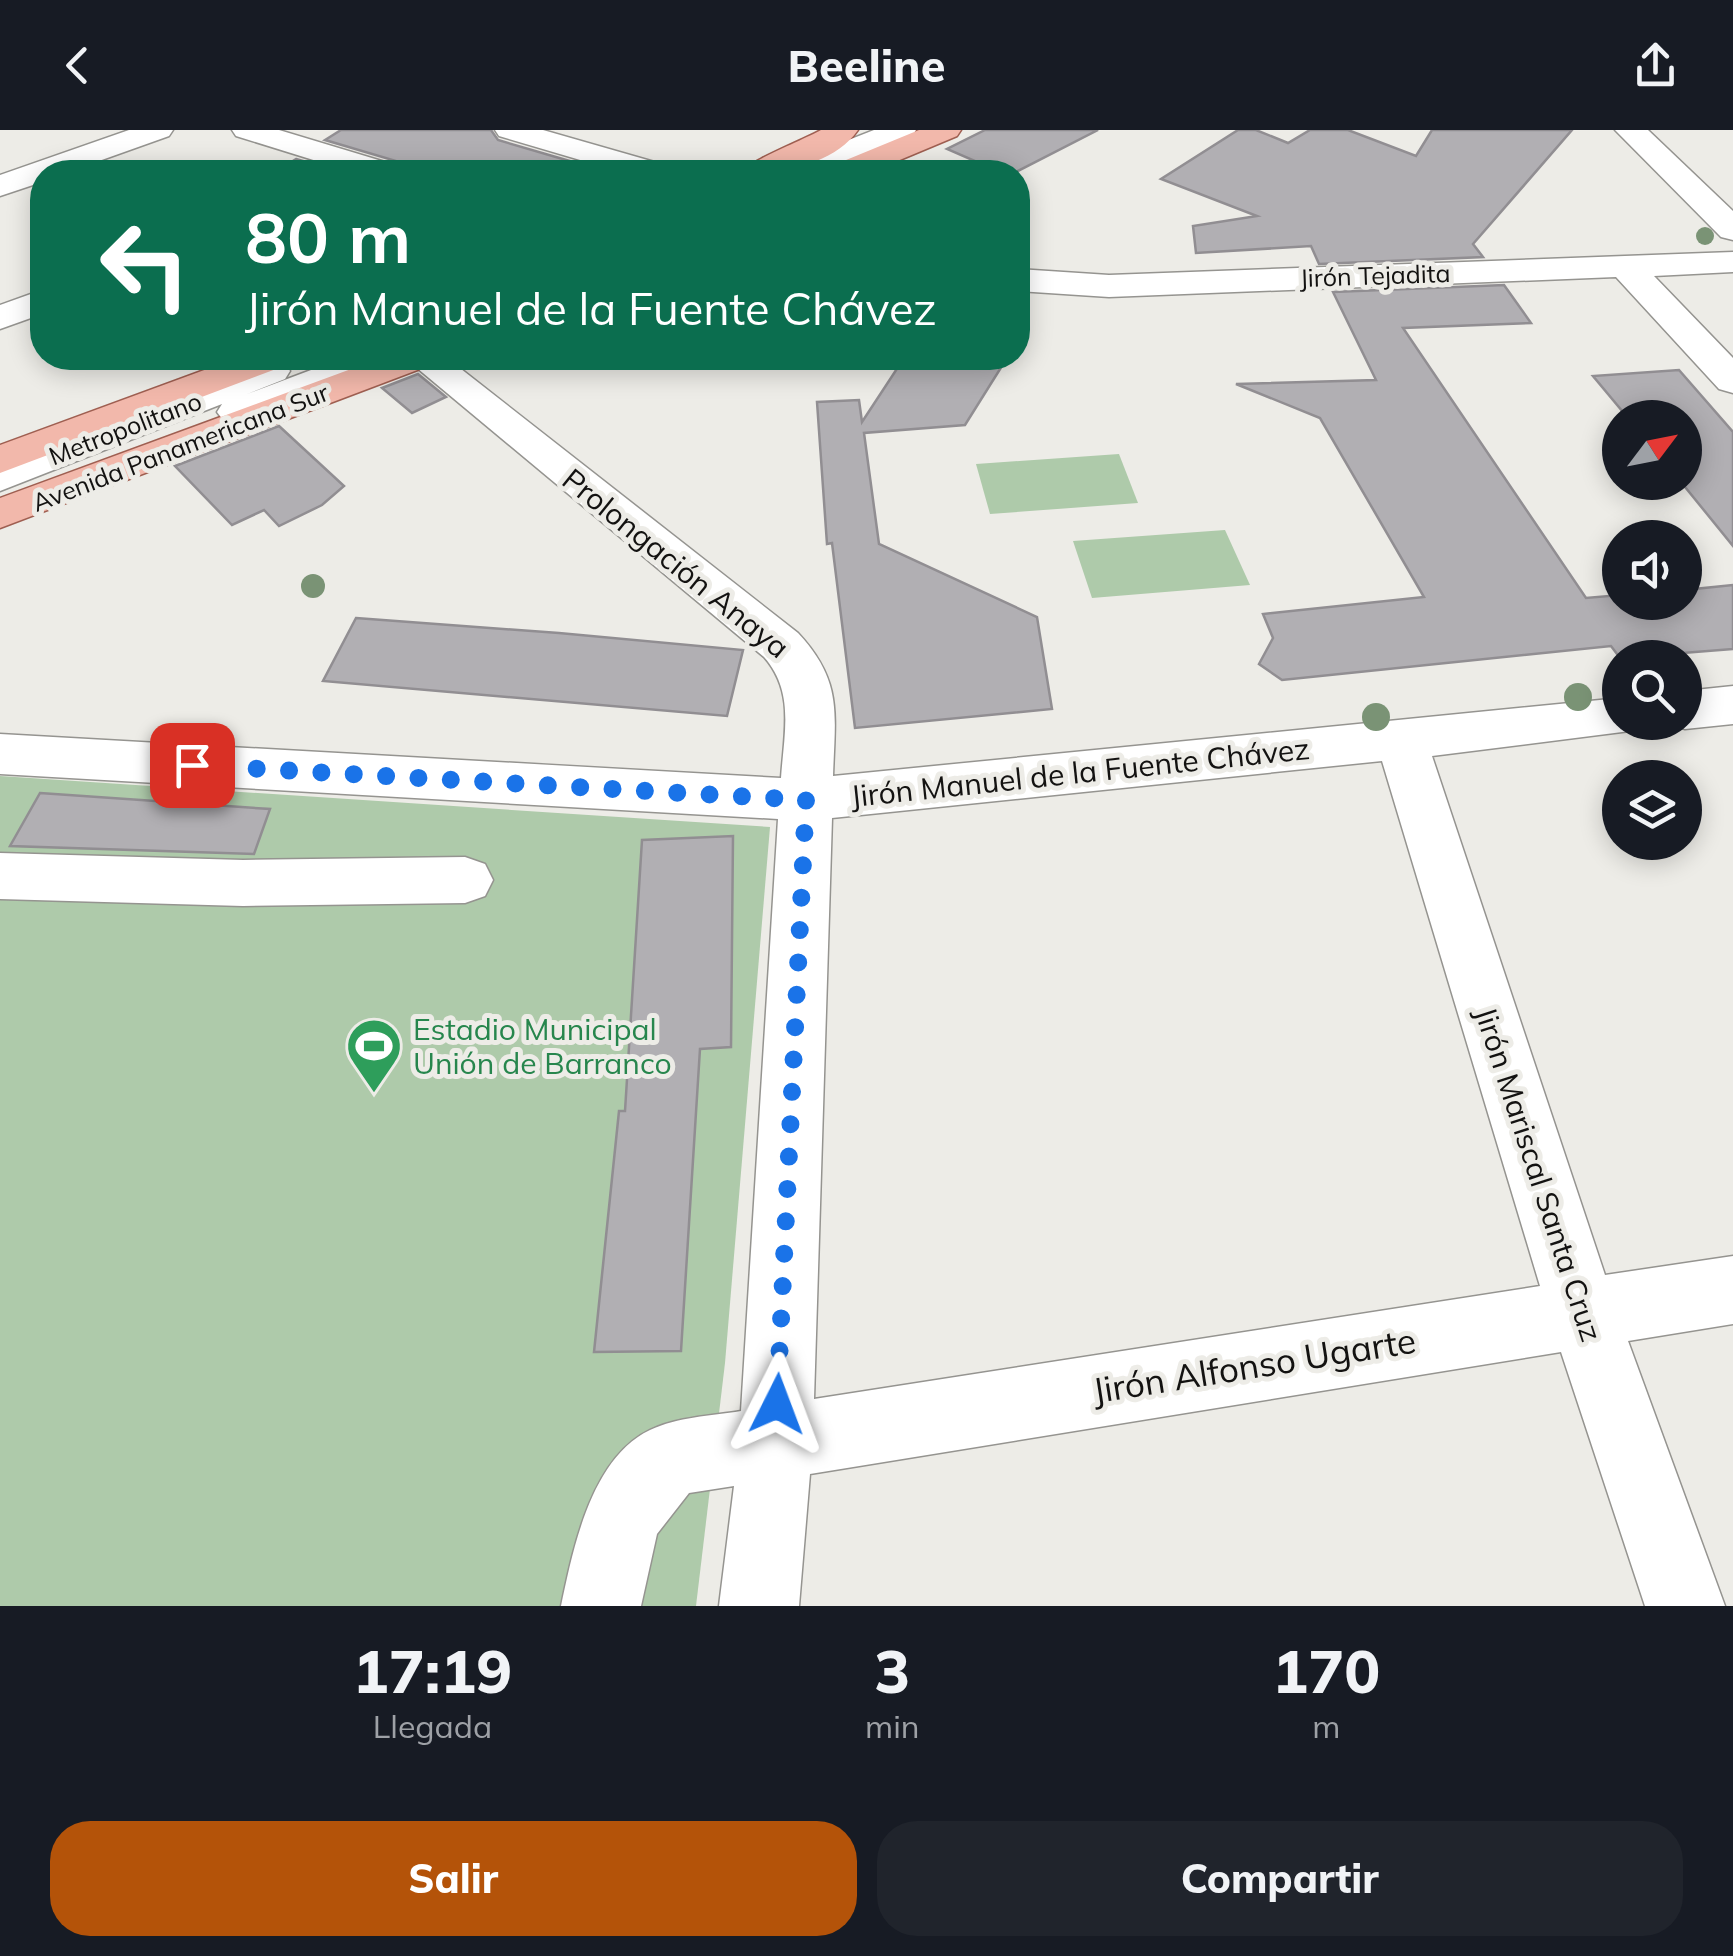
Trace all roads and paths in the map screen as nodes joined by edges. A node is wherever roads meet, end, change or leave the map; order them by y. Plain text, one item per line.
1 (158, 130) edge
2 (247, 130) edge
3 (510, 130) edge
4 (843, 130) edge
5 (901, 130) edge
6 (946, 130) edge
7 (1630, 130) edge
8 (645, 140) dead end
9 (73, 160) edge
10 (342, 160) edge
11 (615, 160) joint
12 (789, 160) edge
13 (826, 160) edge
14 (874, 160) edge
15 (30, 175) edge
16 (0, 186) edge
17 (1733, 230) edge
18 (1733, 262) edge
19 (1624, 264) junction
20 (1030, 281) edge
21 (30, 307) edge
22 (0, 318) edge
23 (239, 370) edge
24 (275, 370) edge
25 (344, 370) edge
26 (383, 370) edge
27 (439, 370) edge
28 (1733, 381) edge
29 (0, 460) edge
30 (0, 478) edge
31 (0, 499) edge
32 (0, 514) edge
33 (1733, 705) edge
34 (1702, 708) edge
35 (1602, 719) edge
36 (1401, 739) junction
37 (0, 754) edge
38 (806, 800) junction
39 (0, 876) edge
40 (465, 880) dead end
41 (1733, 1290) edge
42 (1582, 1313) junction
43 (776, 1441) junction
44 (601, 1606) edge
45 (758, 1606) edge
46 (1685, 1606) edge

1 - 9 street
2 - 10 street
3 - 11 street
4 - 12 main road
5 - 13 street
6 - 14 main road
7 - 17 street
8 - 11 street
15 - 16 street
18 - 19 street, Jirón Tejadita
19 - 20 street, Jirón Tejadita
19 - 28 street
21 - 22 street
23 - 29 main road, Avenida Panamericana Sur
24 - 30 street, Metropolitano
25 - 31 street
26 - 32 main road, Avenida Panamericana Sur
27 - 38 street, Prolongación Anaya
33 - 34 street
35 - 36 street, Jirón Manuel de la Fuente Chávez
36 - 38 street, Jirón Manuel de la Fuente Chávez
36 - 42 street, Jirón Mariscal Santa Cruz
37 - 38 street, Jirón Manuel de la Fuente Chávez
38 - 43 street, Prolongación Anaya
39 - 40 street
41 - 42 street, Jirón Alfonso Ugarte
42 - 43 street, Jirón Alfonso Ugarte
42 - 46 street, Jirón Mariscal Santa Cruz
43 - 44 street, Jirón Alfonso Ugarte
43 - 45 street, Prolongación Anaya

